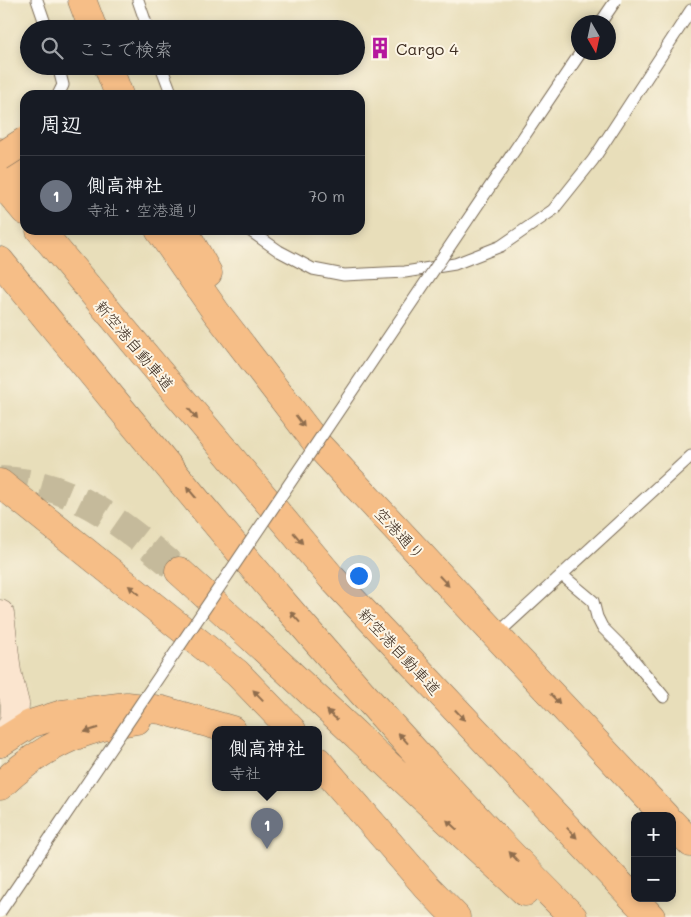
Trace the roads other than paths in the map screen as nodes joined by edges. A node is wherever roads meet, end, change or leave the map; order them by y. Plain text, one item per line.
1 (37, 0) edge
2 (82, 0) edge
3 (138, 0) edge
4 (616, 0) edge
5 (691, 10) edge
6 (606, 15) edge
7 (44, 20) edge
8 (90, 20) edge
9 (145, 20) edge
10 (576, 60) edge
11 (60, 75) edge
12 (111, 75) edge
13 (165, 75) edge
14 (60, 90) edge
15 (117, 90) edge
16 (170, 90) edge
17 (20, 144) edge
18 (0, 152) edge
19 (0, 157) edge
20 (20, 179) edge
21 (0, 181) edge
22 (20, 206) edge
23 (44, 235) edge
24 (56, 235) edge
25 (162, 235) edge
26 (187, 235) edge
27 (256, 235) edge
28 (0, 261) edge
29 (84, 282) junction
30 (271, 382) junction
31 (691, 456) edge
32 (0, 483) edge
33 (179, 571) tunnel mouth
34 (562, 575) junction
35 (0, 614) edge
36 (495, 636) junction
37 (664, 697) dead end
38 (220, 726) edge
39 (288, 726) edge
40 (0, 743) edge
41 (322, 766) edge
42 (0, 786) edge
43 (322, 789) edge
44 (661, 812) edge
45 (676, 827) edge
46 (691, 843) edge
47 (427, 887) junction
48 (0, 912) edge
49 (456, 917) edge
50 (552, 917) edge
51 (573, 917) edge
52 (651, 917) edge

1 - 7 lane
2 - 8 highway
3 - 9 lane
4 - 6 lane, bridge
5 - 27 lane
10 - 48 lane, bridge
11 - 14 lane
12 - 15 highway
13 - 16 lane
17 - 19 highway, bridge
18 - 20 highway
21 - 22 highway
23 - 29 highway
24 - 29 highway
25 - 30 highway, 空港通り
26 - 30 highway
51 -> 28 highway
29 -> 52 highway, 新空港自動車道
30 -> 36 highway, 空港通り
31 - 34 lane
39 -> 32 highway
50 -> 33 highway
34 - 36 lane
34 - 37 lane
35 - 40 street
36 -> 44 highway, 空港通り
38 - 40 highway
38 -> 42 highway
41 - 47 highway
43 - 47 highway
45 - 46 highway
47 - 49 highway

